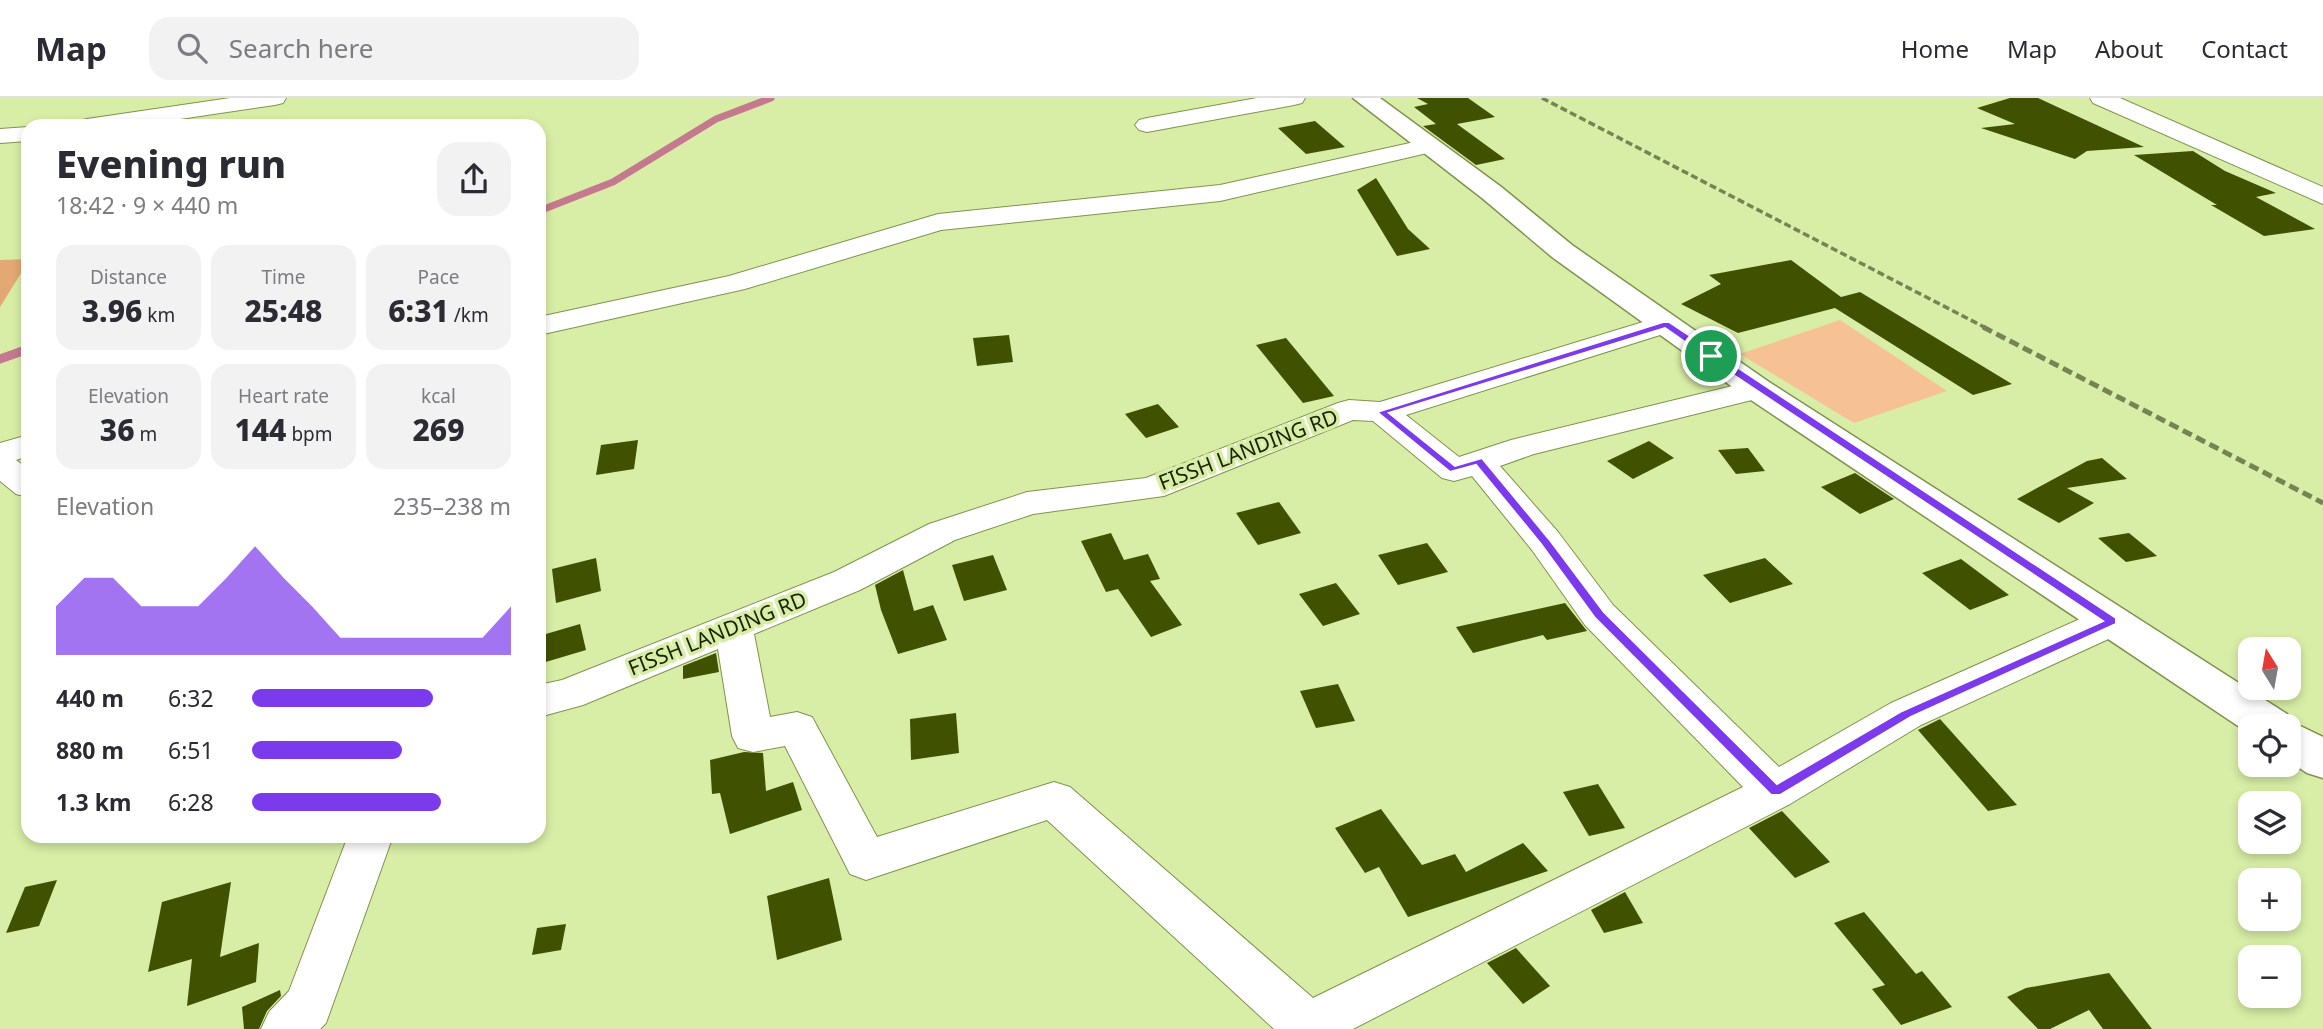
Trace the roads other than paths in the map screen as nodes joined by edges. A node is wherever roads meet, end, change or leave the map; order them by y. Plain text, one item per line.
1 (275, 98) edge
2 (1294, 98) edge
3 (1365, 98) edge
4 (2117, 100) edge
5 (198, 118) edge
6 (1147, 125) dead end
7 (21, 134) edge
8 (0, 136) edge
9 (1428, 146) junction
10 (2323, 172) edge
11 (2290, 182) junction
12 (2323, 196) edge
13 (546, 324) edge
14 (1666, 324) junction
15 (1757, 388) junction
16 (1382, 412) junction
17 (21, 447) edge
18 (0, 454) edge
19 (1478, 461) junction
20 (0, 464) edge
21 (21, 480) edge
22 (2112, 621) junction
23 (733, 626) junction
24 (546, 699) edge
25 (2254, 714) edge
26 (2301, 746) edge
27 (2323, 760) edge
28 (1775, 791) junction
29 (368, 843) edge
30 (1307, 1028) edge
31 (287, 1029) edge

1 - 5 street
2 - 6 street
3 - 9 main road
4 - 11 street
7 - 8 street
9 - 13 street
9 - 14 main road
10 - 11 street
11 - 12 street
14 - 15 main road
14 - 16 street, FISSH LANDING RD
15 - 19 street
15 - 22 main road
16 - 19 street
16 - 23 street, FISSH LANDING RD
17 - 18 street
19 - 28 street
20 - 21 street
22 - 25 main road
22 - 28 street
23 - 24 street, FISSH LANDING RD
23 - 30 street
26 - 27 main road
28 - 30 street
29 - 31 street

